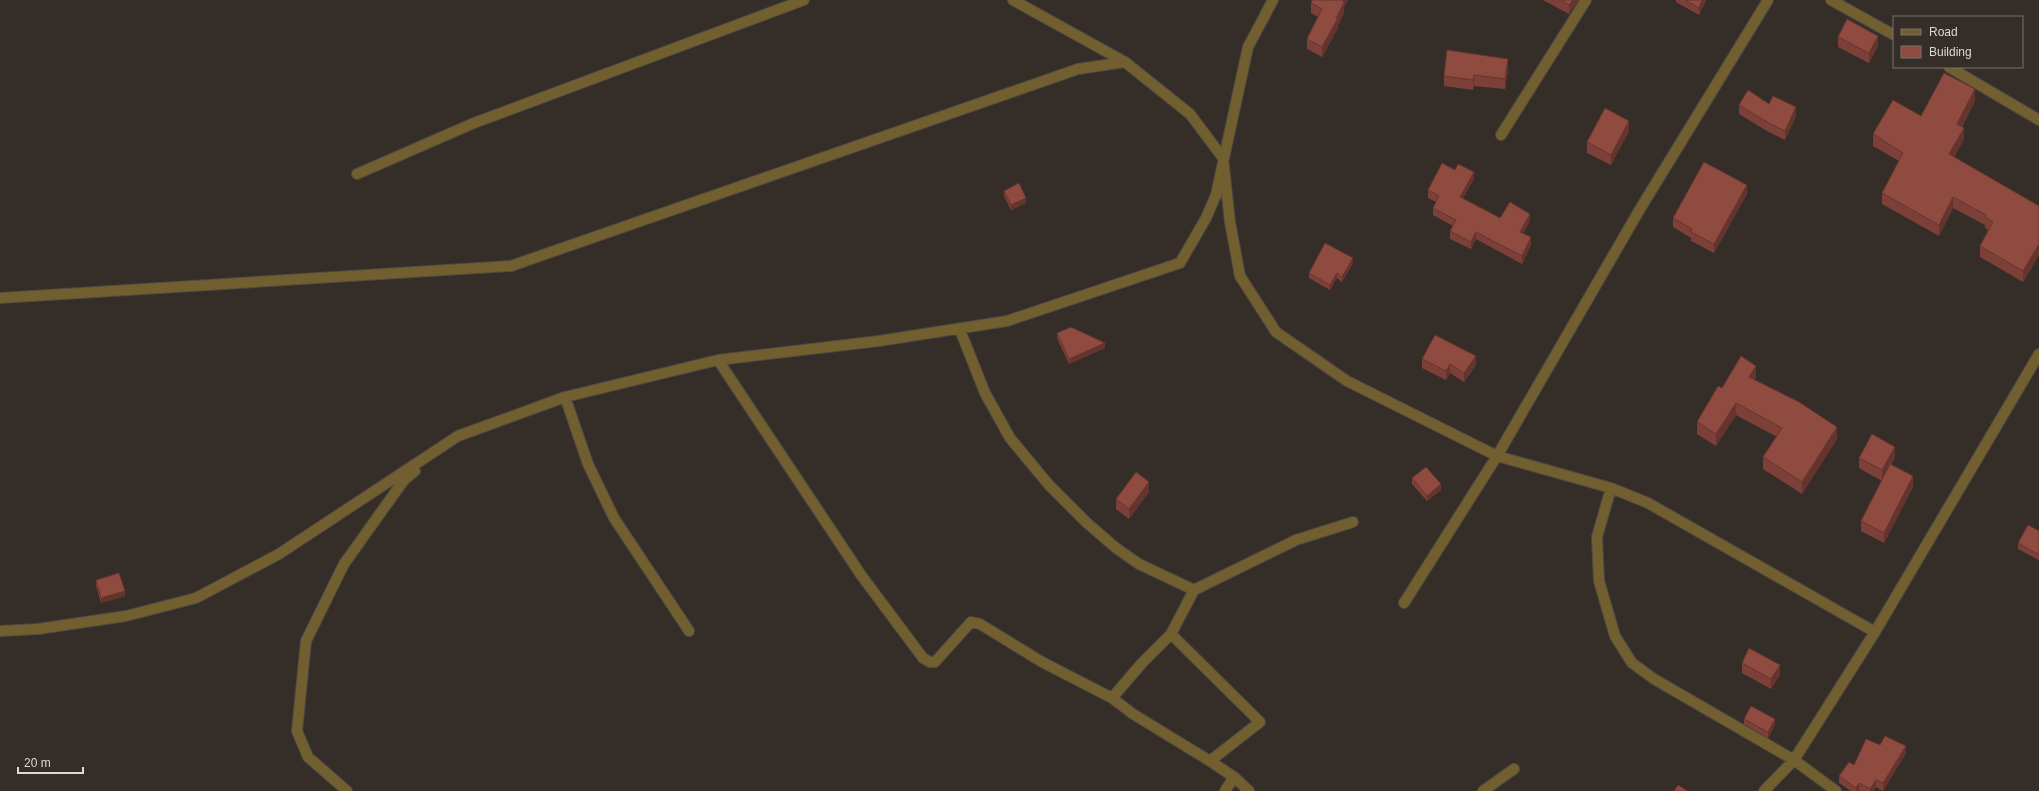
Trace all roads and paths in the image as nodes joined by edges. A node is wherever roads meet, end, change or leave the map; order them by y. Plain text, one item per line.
1 (804, 0) edge
2 (1013, 0) edge
3 (1273, 0) edge
4 (1586, 0) edge
5 (1768, 0) edge
6 (1831, 0) edge
7 (1893, 34) edge
8 (1125, 62) junction
9 (1951, 68) edge
10 (2039, 120) edge
11 (1501, 135) dead end
12 (1223, 158) junction
13 (357, 174) dead end
14 (0, 298) edge
15 (960, 330) junction
16 (2039, 354) edge
17 (718, 360) junction
18 (2030, 369) junction
19 (2039, 375) edge
20 (565, 397) junction
21 (458, 436) junction
22 (1497, 456) junction
23 (1611, 488) junction
24 (1353, 522) dead end
25 (1194, 590) junction
26 (1404, 603) dead end
27 (0, 631) edge
28 (689, 631) dead end
29 (1875, 632) junction
30 (1171, 634) junction
31 (1112, 698) junction
32 (1794, 760) junction
33 (1210, 761) junction
34 (1514, 769) dead end
35 (1234, 777) junction
36 (347, 791) edge
37 (1224, 791) edge
38 (1249, 791) edge
39 (1484, 791) edge
40 (1764, 791) edge
41 (1836, 791) edge

1 - 13 street
2 - 8 street
3 - 12 street
4 - 11 street
5 - 22 street
6 - 7 street
8 - 12 street
8 - 14 street
9 - 10 street
12 - 15 street
12 - 22 street
15 - 17 street
15 - 25 street
16 - 18 street
17 - 20 street
17 - 31 street
18 - 19 street
18 - 29 street
20 - 21 street
20 - 28 street
21 - 27 street
21 - 36 street
22 - 23 street
22 - 26 street
23 - 29 street
23 - 32 street
24 - 25 street
25 - 30 street
29 - 32 street
30 - 31 street
30 - 33 street
31 - 33 street
32 - 40 street
32 - 41 street
33 - 35 street
34 - 39 street
35 - 37 street
35 - 38 street

